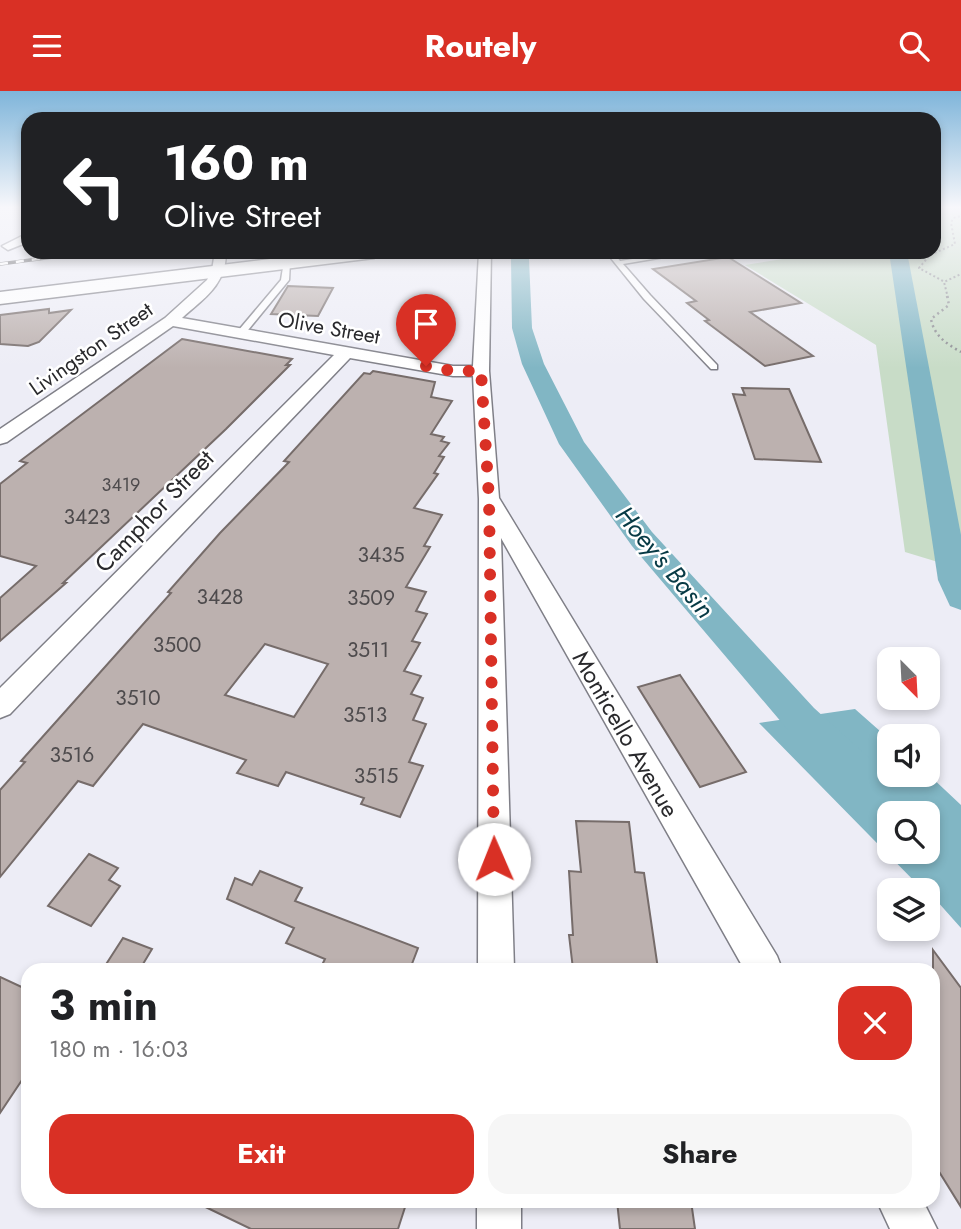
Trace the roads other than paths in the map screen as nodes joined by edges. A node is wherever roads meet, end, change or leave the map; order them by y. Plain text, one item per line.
1 (294, 261) edge
2 (485, 261) edge
3 (631, 261) edge
4 (220, 262) junction
5 (286, 262) junction
6 (618, 263) joint
7 (0, 281) edge
8 (0, 298) edge
9 (170, 321) junction
10 (241, 333) junction
11 (346, 352) junction
12 (714, 367) dead end
13 (481, 371) junction
14 (0, 438) edge
15 (489, 499) junction
16 (0, 706) edge
17 (496, 963) edge
18 (760, 963) edge
19 (499, 1208) edge
20 (903, 1208) edge
21 (499, 1229) edge
22 (915, 1229) edge

1 - 5 highway
2 - 13 street
3 - 6 lane
4 - 5 highway
4 - 7 highway
4 - 8 highway
4 - 9 street, Livingston Street
5 - 10 lane
6 - 12 lane
9 - 10 street, Olive Street
9 - 14 street, Livingston Street
10 - 11 street, Olive Street
11 - 13 street, Olive Street
11 - 16 street, Camphor Street
13 - 15 street
15 - 17 street
15 - 18 street, Monticello Avenue
19 - 21 street
20 - 22 street

